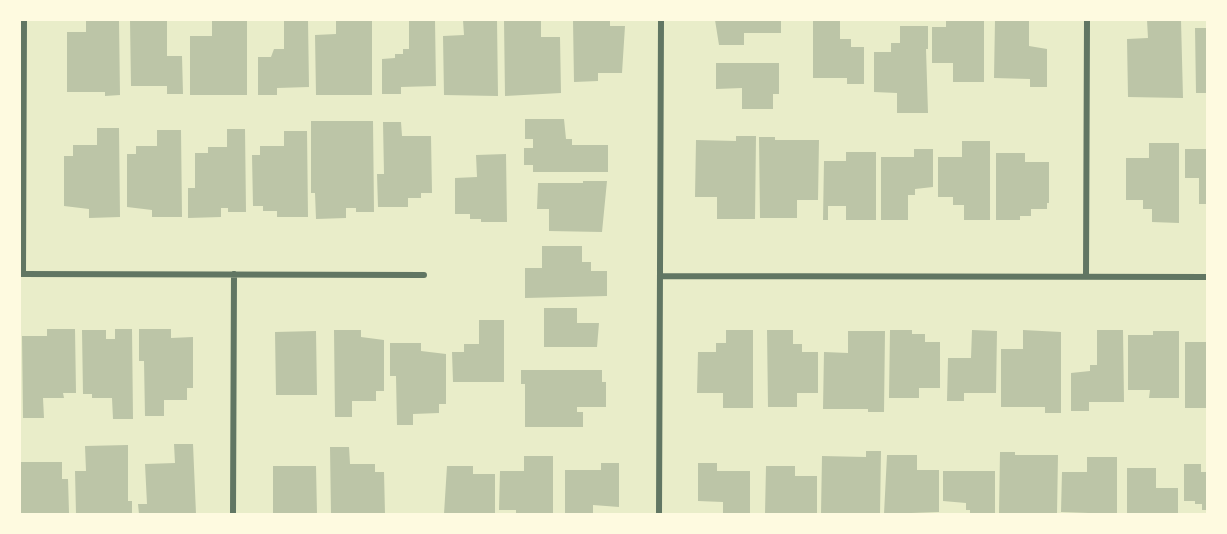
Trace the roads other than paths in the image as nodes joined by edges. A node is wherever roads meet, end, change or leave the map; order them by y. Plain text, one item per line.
1 (24, 20) edge
2 (661, 20) edge
3 (1087, 20) edge
4 (21, 274) edge
5 (234, 274) junction
6 (424, 275) dead end
7 (660, 276) junction
8 (1086, 277) junction
9 (1208, 277) edge
10 (233, 514) edge
11 (659, 514) edge

1 - 4 street
2 - 7 street
3 - 8 street
4 - 5 street
5 - 6 street
5 - 10 street
7 - 8 street
7 - 11 street
8 - 9 street

